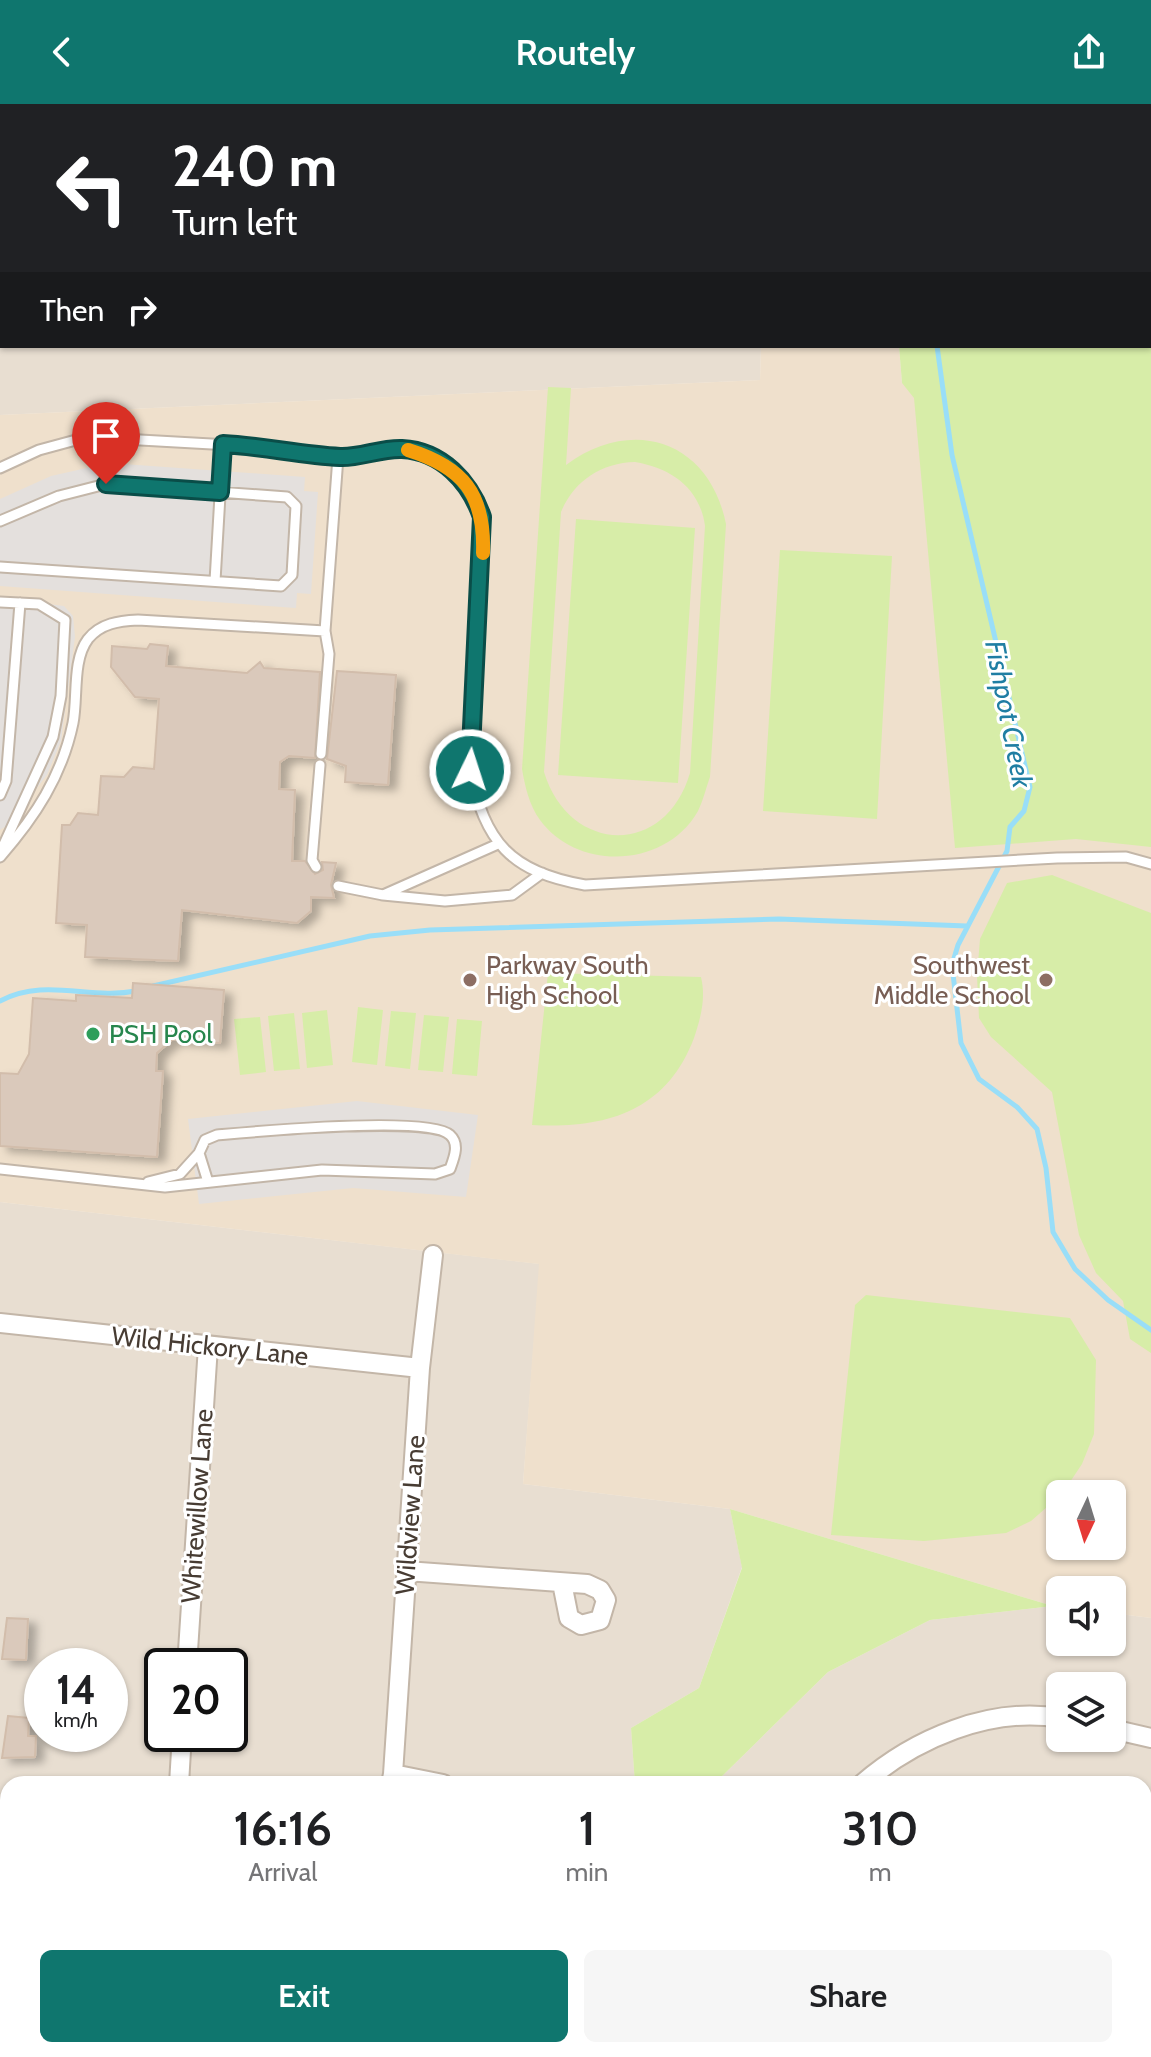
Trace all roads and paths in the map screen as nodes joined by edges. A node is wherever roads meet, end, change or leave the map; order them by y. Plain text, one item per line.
1 (223, 444) junction
2 (338, 457) junction
3 (0, 468) edge
4 (220, 492) junction
5 (0, 521) edge
6 (0, 567) edge
7 (215, 581) junction
8 (0, 602) edge
9 (20, 603) junction
10 (325, 631) junction
11 (321, 754) dead end
12 (320, 765) dead end
13 (0, 795) edge
14 (498, 844) junction
15 (0, 856) edge
16 (1151, 864) edge
17 (316, 867) dead end
18 (542, 873) junction
19 (338, 886) dead end
20 (383, 895) junction
21 (199, 1153) junction
22 (0, 1169) edge
23 (148, 1182) junction
24 (208, 1182) junction
25 (433, 1255) dead end
26 (0, 1323) edge
27 (208, 1346) junction
28 (420, 1368) junction
29 (406, 1571) junction
30 (562, 1583) dead end
31 (188, 1648) edge
32 (1046, 1717) edge
33 (1126, 1732) edge
34 (1151, 1738) edge
35 (181, 1752) edge
36 (179, 1776) edge
37 (392, 1776) edge
38 (872, 1776) edge

1 - 2 lane
1 - 3 lane
1 - 4 lane
2 - 10 lane
2 - 14 lane
4 - 5 lane
4 - 7 lane
4 - 7 lane
6 - 7 lane
8 - 9 lane
9 - 13 lane
9 - 15 lane
10 - 11 lane
10 - 15 lane
12 - 17 lane
14 - 18 lane
14 - 20 lane
16 - 18 lane
18 - 20 lane
19 - 20 lane
21 - 23 lane
21 - 24 lane
21 - 24 lane
22 - 23 lane
23 - 24 lane
25 - 28 street, Wildview Lane
26 - 27 street, Wild Hickory Lane
27 - 28 street, Wild Hickory Lane
27 - 31 street, Whitewillow Lane
28 - 29 street, Wildview Lane
29 - 30 street
29 - 37 street, Wildview Lane
32 - 38 street
33 - 34 street
35 - 36 street

